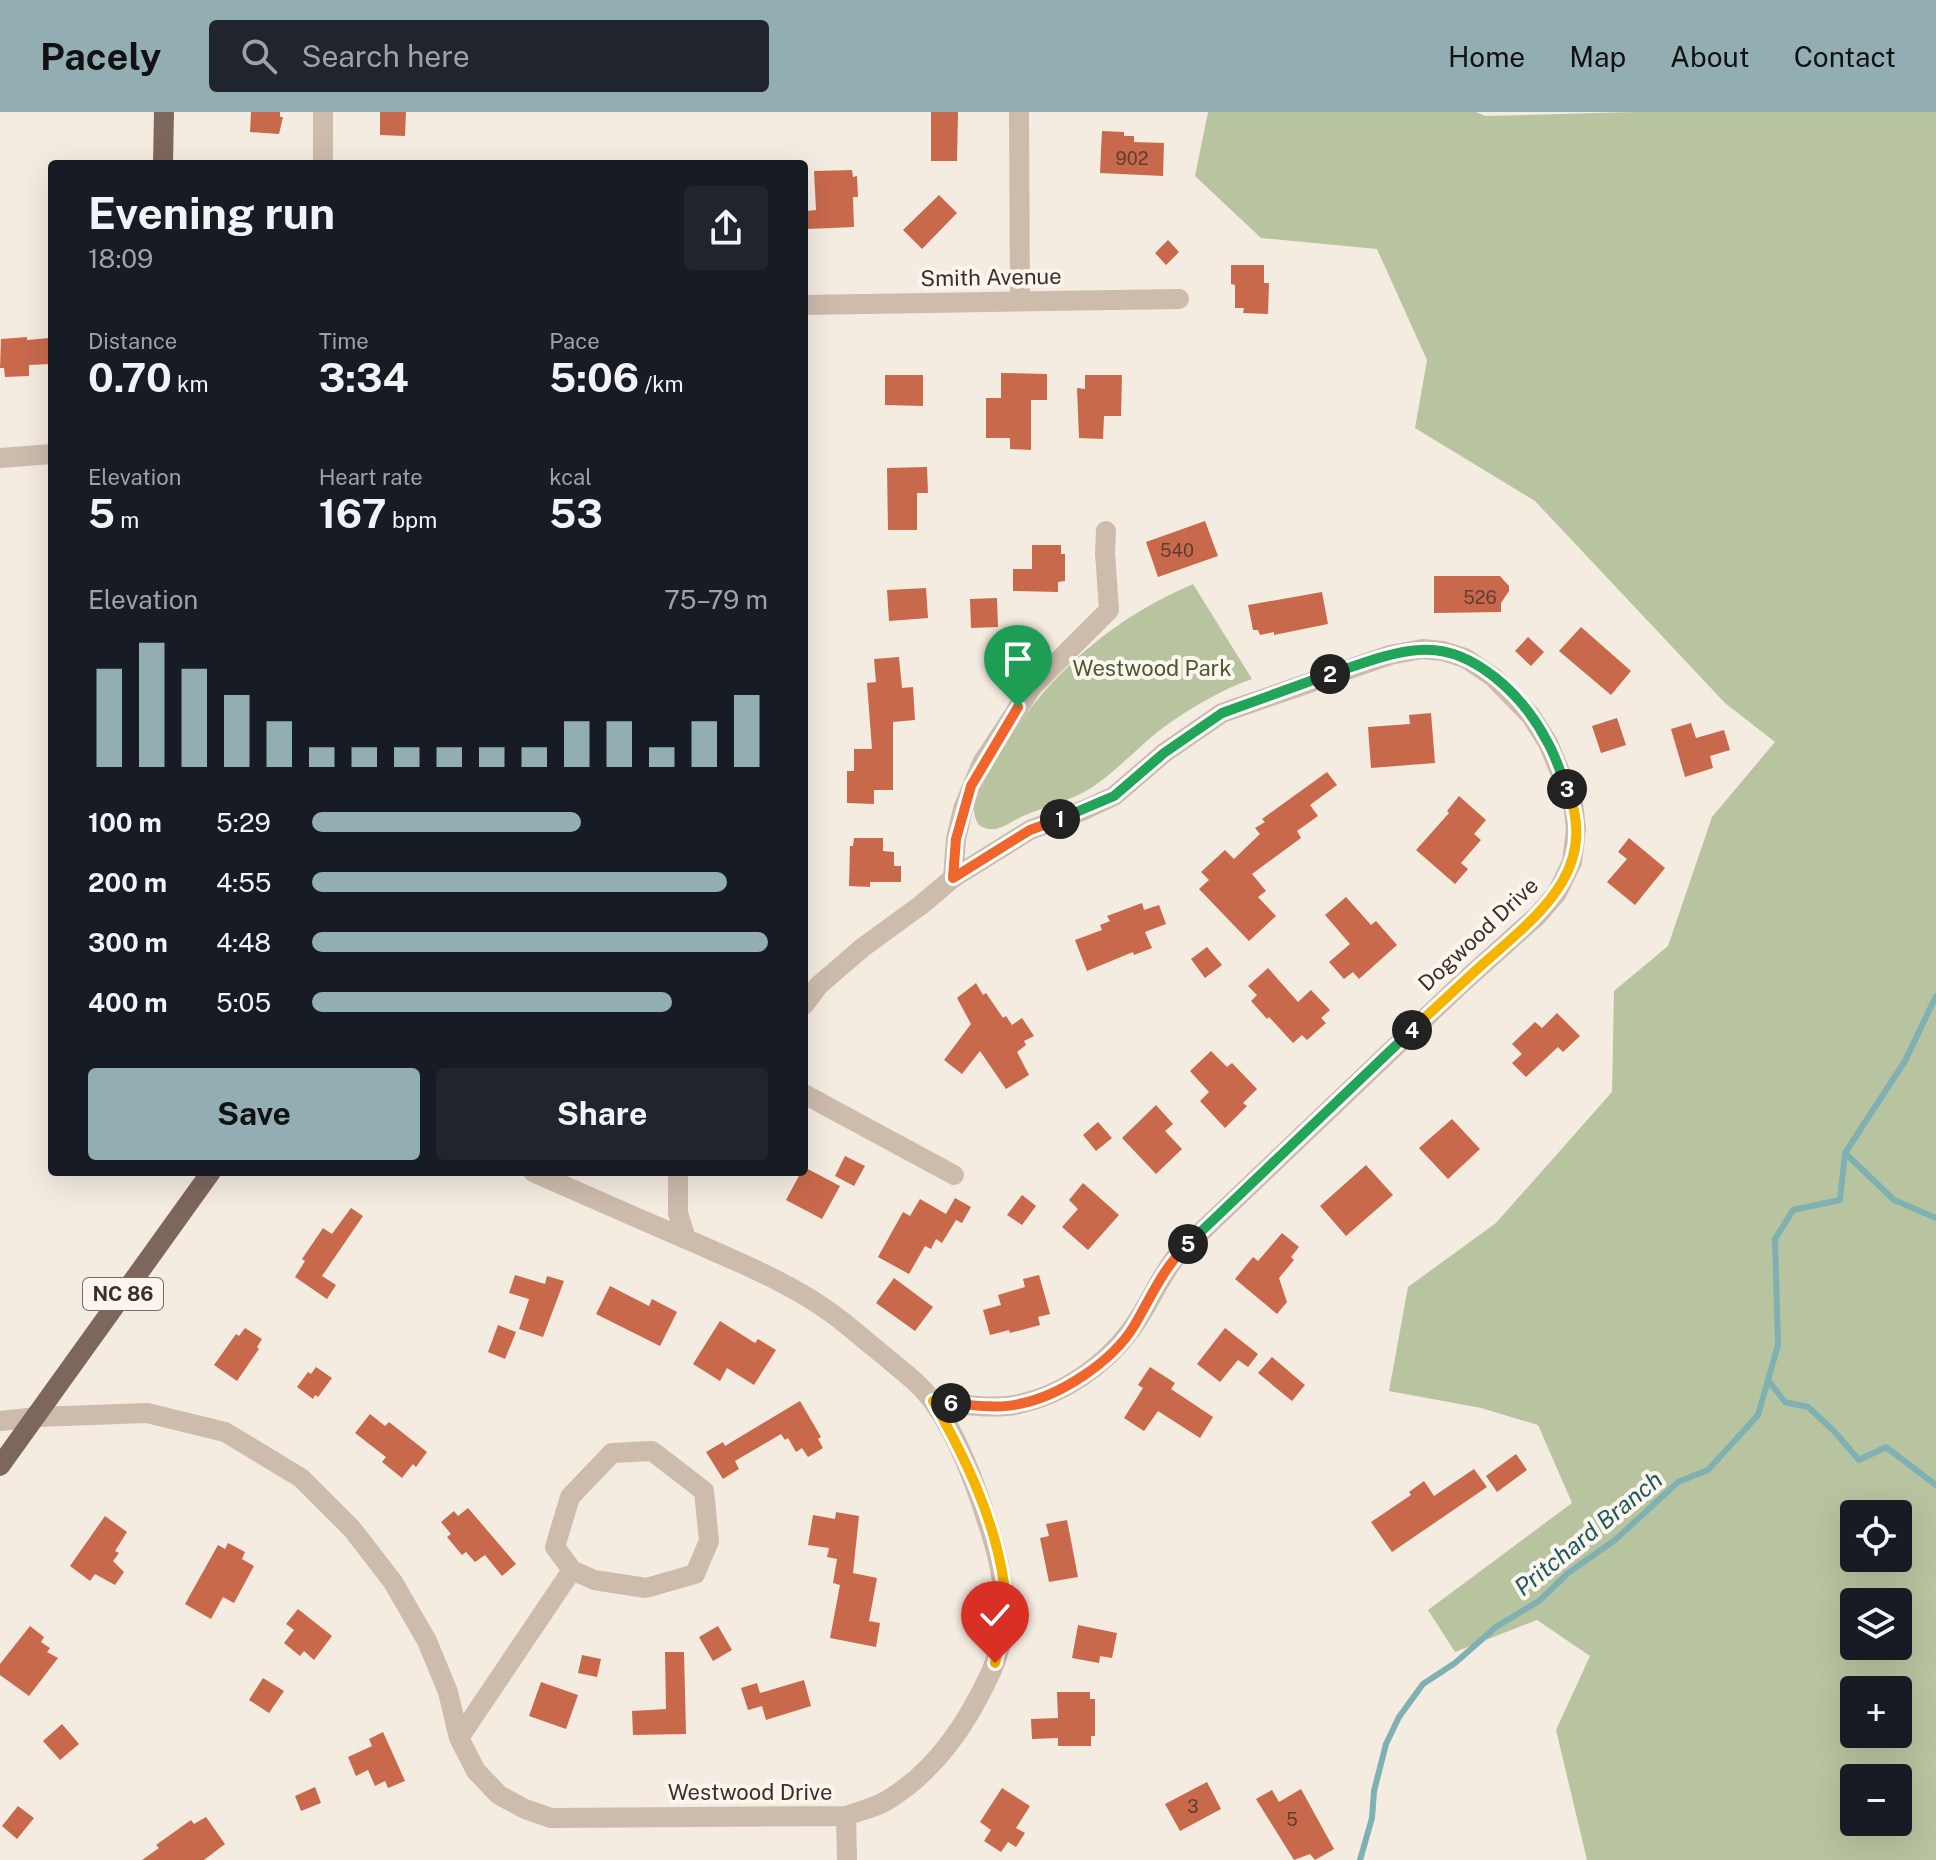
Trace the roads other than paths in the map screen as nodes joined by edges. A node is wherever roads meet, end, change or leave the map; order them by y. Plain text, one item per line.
1 (164, 112) edge
2 (323, 112) edge
3 (1019, 112) edge
4 (163, 160) edge
5 (323, 160) edge
6 (1179, 299) dead end
7 (1020, 300) junction
8 (808, 305) edge
9 (48, 454) edge
10 (0, 458) edge
11 (1106, 531) dead end
12 (953, 878) junction
13 (808, 1000) edge
14 (808, 1096) edge
15 (954, 1175) dead end
16 (208, 1176) edge
17 (542, 1176) edge
18 (678, 1176) edge
19 (686, 1239) junction
20 (933, 1401) junction
21 (36, 1417) junction
22 (0, 1421) edge
23 (0, 1466) edge
24 (572, 1570) junction
25 (459, 1738) junction
26 (846, 1816) junction
27 (847, 1860) edge

1 - 4 main road
2 - 5 street
3 - 7 street
6 - 7 street, Smith Avenue
7 - 8 street, Smith Avenue
9 - 10 street
11 - 12 street
12 - 13 street, Dogwood Drive
12 - 20 street, Dogwood Drive
14 - 15 street
16 - 21 main road, NC 86
17 - 19 street, Westwood Drive
18 - 19 street
19 - 20 street, Westwood Drive
20 - 26 street, Westwood Drive
21 - 22 street, Westwood Drive
21 - 23 main road, NC 86
21 - 25 street, Westwood Drive
24 - 24 street
24 - 25 street
25 - 26 street, Westwood Drive
26 - 27 street

